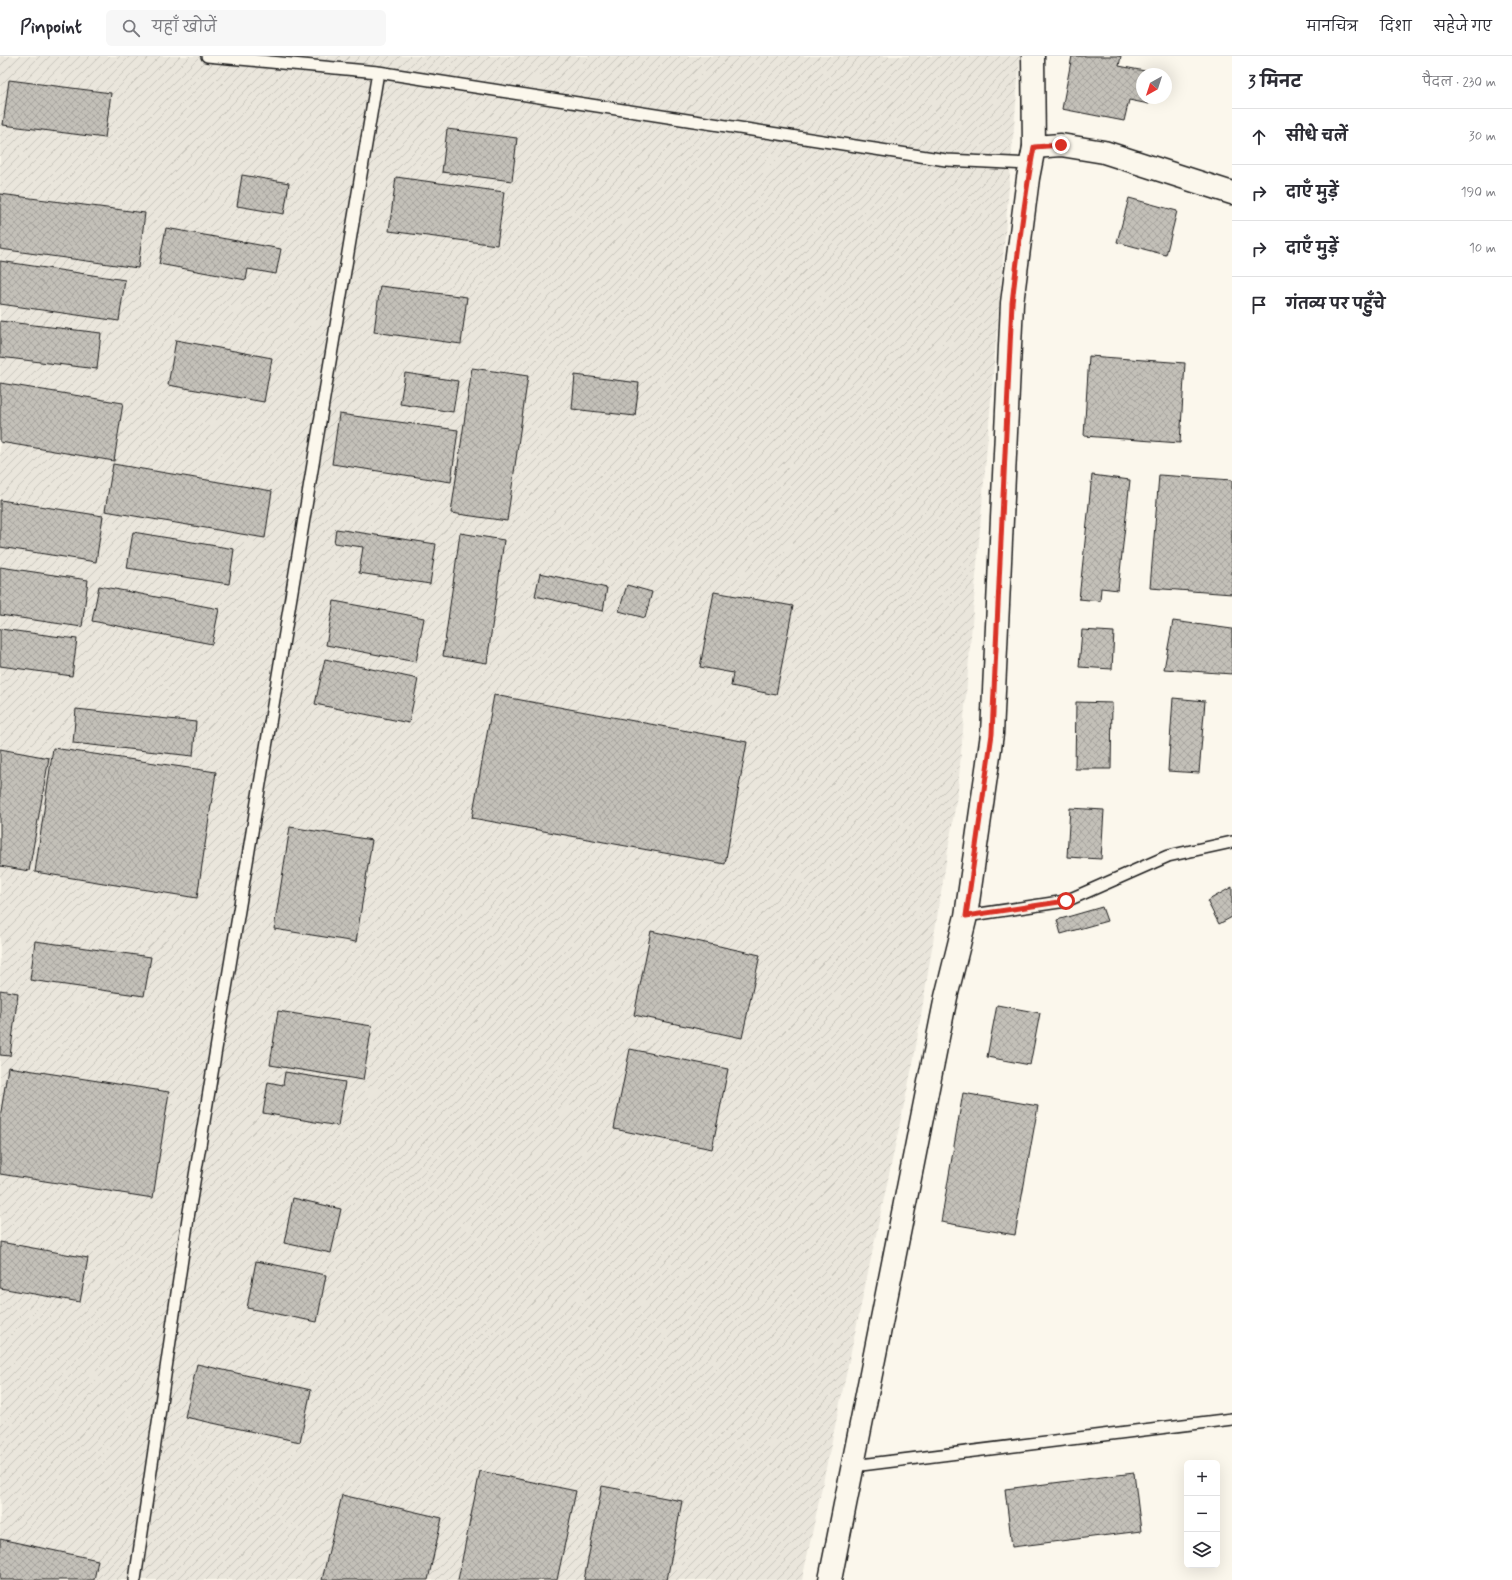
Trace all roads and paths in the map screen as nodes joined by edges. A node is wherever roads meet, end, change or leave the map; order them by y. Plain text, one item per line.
1 (207, 56) edge
2 (1033, 56) edge
3 (378, 72) junction
4 (1033, 155) junction
5 (1232, 193) edge
6 (1232, 842) edge
7 (966, 916) junction
8 (1232, 1419) edge
9 (853, 1466) junction
10 (135, 1580) edge
11 (830, 1580) edge

1 - 3 lane
2 - 4 street
3 - 4 lane
3 - 10 lane
4 - 5 street
4 - 7 street
6 - 7 lane
7 - 9 street
8 - 9 lane
9 - 11 street

